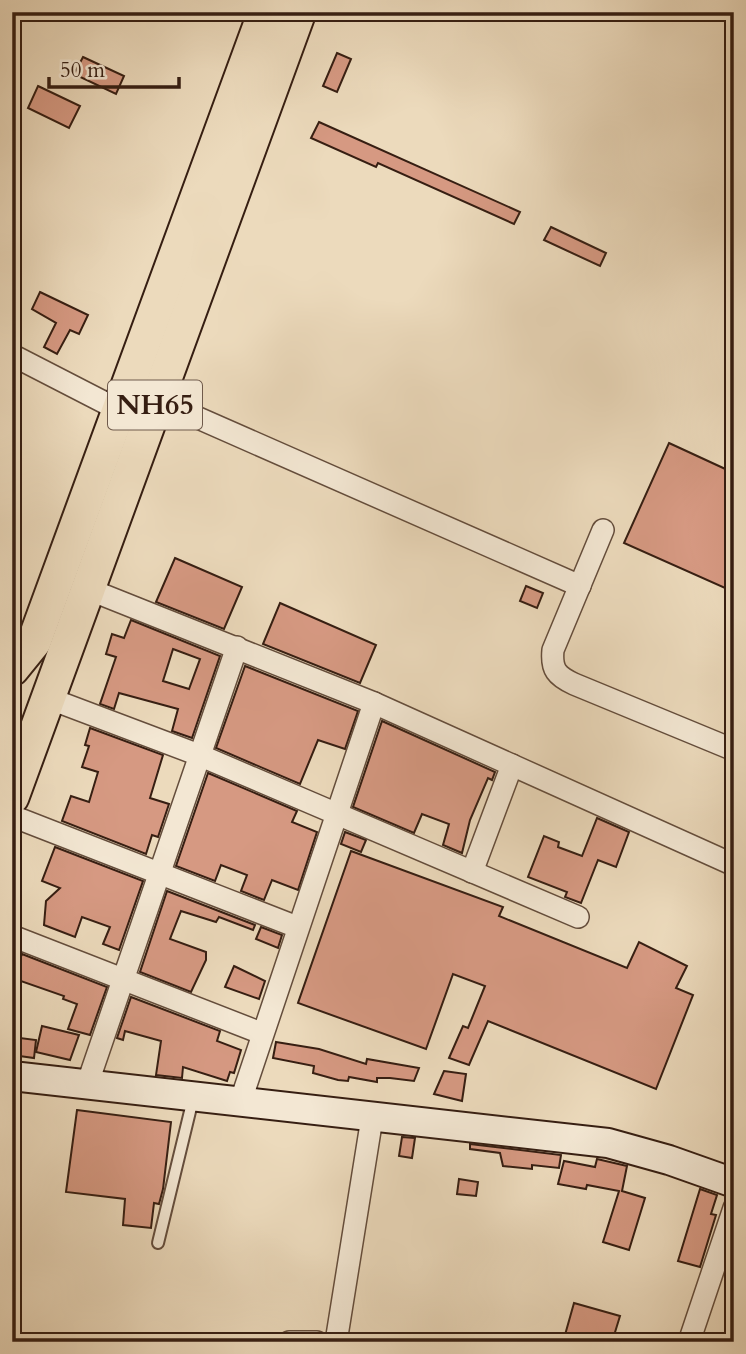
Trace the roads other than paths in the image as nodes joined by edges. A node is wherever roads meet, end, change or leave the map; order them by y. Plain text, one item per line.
1 (265, 12) edge
2 (299, 12) edge
3 (12, 355) edge
4 (122, 398) junction
5 (157, 400) junction
6 (603, 530) dead end
7 (580, 586) junction
8 (88, 589) junction
9 (237, 646) junction
10 (12, 669) edge
11 (48, 698) junction
12 (374, 703) junction
13 (734, 750) edge
14 (199, 755) junction
15 (512, 765) junction
16 (12, 797) edge
17 (336, 814) junction
18 (12, 816) edge
19 (734, 865) edge
20 (472, 872) junction
21 (158, 873) junction
22 (578, 917) dead end
23 (297, 928) junction
24 (12, 936) edge
25 (122, 981) junction
26 (261, 1033) junction
27 (12, 1076) edge
28 (87, 1085) junction
29 (194, 1097) junction
30 (240, 1103) junction
31 (372, 1118) junction
32 (734, 1183) edge
33 (734, 1208) edge
34 (158, 1242) dead end
35 (289, 1342) edge
36 (317, 1342) edge
37 (336, 1342) edge
38 (689, 1342) edge

1 - 4 highway, NH65
2 - 5 highway, NH65
3 - 4 street
4 - 5 street
4 - 10 highway, NH65
5 - 7 street
5 - 8 highway, NH65
6 - 7 street
7 - 13 street
8 - 9 street
8 - 11 highway, NH65
9 - 12 street
9 - 14 street
11 - 14 street
11 - 16 highway, NH65
12 - 15 street
12 - 17 street
14 - 17 street
14 - 21 street
15 - 19 street
15 - 20 street
17 - 20 street
17 - 23 street
18 - 21 street
20 - 22 street
21 - 23 street
21 - 25 street
23 - 26 street
24 - 25 street
25 - 26 street
25 - 28 street
26 - 30 street
27 - 28 main road
28 - 29 main road
29 - 30 main road
29 - 34 lane
30 - 31 main road
31 - 32 main road
31 - 37 street
33 - 38 street
35 - 36 street

